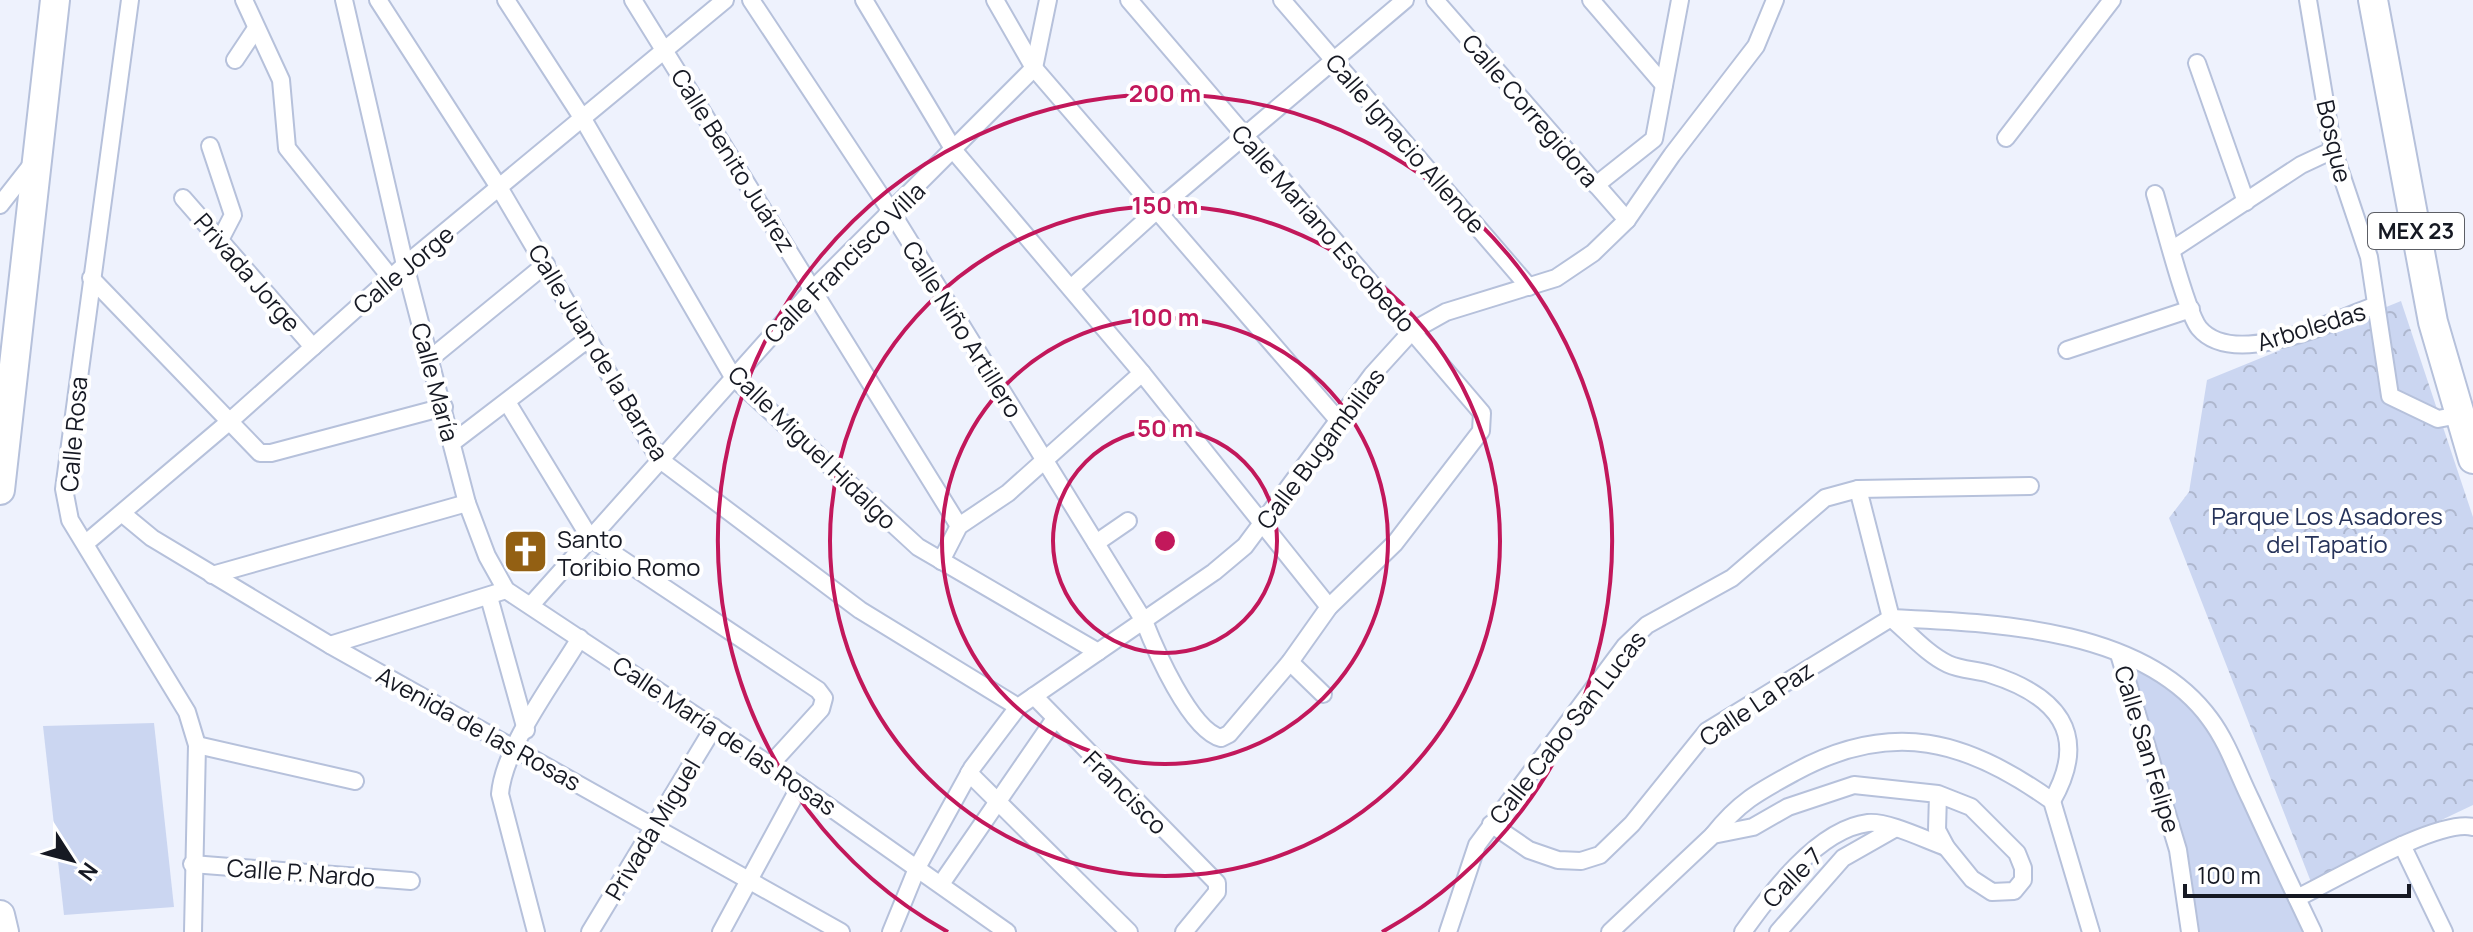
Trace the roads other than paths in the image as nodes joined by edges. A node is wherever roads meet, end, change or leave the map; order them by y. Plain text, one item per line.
1 (55, 0) edge
2 (130, 0) edge
3 (244, 0) edge
4 (344, 0) edge
5 (378, 0) edge
6 (506, 0) edge
7 (633, 0) edge
8 (725, 0) edge
9 (751, 0) edge
10 (864, 0) edge
11 (995, 0) edge
12 (1048, 0) edge
13 (1129, 0) edge
14 (1282, 0) edge
15 (1405, 0) edge
16 (1435, 0) edge
17 (1591, 0) edge
18 (1680, 0) edge
19 (1775, 0) edge
20 (2112, 0) edge
21 (2308, 0) edge
22 (2373, 0) edge
23 (255, 30) junction
24 (665, 50) junction
25 (1335, 59) junction
26 (235, 60) dead end
27 (2197, 63) dead end
28 (1034, 68) junction
29 (1664, 85) junction
30 (583, 119) junction
31 (1245, 135) junction
32 (2006, 138) dead end
33 (1654, 139) junction
34 (210, 146) dead end
35 (2333, 150) junction
36 (955, 152) junction
37 (39, 155) junction
38 (1672, 155) junction
39 (1596, 185) junction
40 (500, 189) junction
41 (2155, 194) dead end
42 (183, 198) dead end
43 (2246, 202) junction
44 (0, 205) edge
45 (1157, 210) junction
46 (892, 213) junction
47 (1627, 220) junction
48 (220, 240) junction
49 (2173, 249) junction
50 (546, 264) junction
51 (405, 265) junction
52 (91, 278) junction
53 (391, 278) junction
54 (1529, 287) junction
55 (814, 288) junction
56 (1071, 288) junction
57 (2376, 305) junction
58 (2191, 309) junction
59 (1412, 331) junction
60 (588, 339) junction
61 (313, 347) junction
62 (2067, 350) dead end
63 (431, 358) junction
64 (1142, 373) junction
65 (733, 377) junction
66 (507, 402) junction
67 (444, 407) junction
68 (2459, 415) junction
69 (1338, 420) junction
70 (230, 421) junction
71 (452, 443) junction
72 (659, 459) junction
73 (2473, 459) edge
74 (1045, 462) junction
75 (2030, 486) dead end
76 (1858, 489) junction
77 (0, 490) edge
78 (467, 503) junction
79 (123, 514) junction
80 (1128, 521) dead end
81 (1264, 524) junction
82 (959, 526) junction
83 (590, 538) junction
84 (86, 543) junction
85 (1096, 543) junction
86 (941, 561) junction
87 (212, 575) junction
88 (506, 590) junction
89 (489, 597) junction
90 (531, 605) junction
91 (1329, 607) junction
92 (1891, 618) junction
93 (1144, 621) junction
94 (580, 638) junction
95 (330, 645) junction
96 (1098, 652) junction
97 (2119, 654) junction
98 (1290, 662) junction
99 (1323, 694) dead end
100 (1034, 696) junction
101 (1018, 707) junction
102 (1054, 720) junction
103 (714, 727) junction
104 (526, 730) junction
105 (197, 745) junction
106 (515, 748) junction
107 (770, 765) junction
108 (969, 773) junction
109 (355, 781) dead end
110 (800, 786) junction
111 (1938, 794) junction
112 (998, 801) junction
113 (2052, 801) junction
114 (1491, 824) junction
115 (654, 826) junction
116 (2473, 827) edge
117 (1894, 829) junction
118 (1713, 835) junction
119 (2402, 845) junction
120 (1946, 847) junction
121 (192, 864) junction
122 (918, 866) junction
123 (749, 880) junction
124 (411, 881) dead end
125 (941, 884) junction
126 (2297, 898) junction
127 (0, 915) edge
128 (839, 931) edge
129 (4, 932) edge
130 (193, 932) edge
131 (536, 932) edge
132 (590, 932) edge
133 (721, 932) edge
134 (891, 932) edge
135 (1007, 932) edge
136 (1129, 932) edge
137 (1184, 932) edge
138 (1448, 932) edge
139 (1610, 932) edge
140 (1743, 932) edge
141 (1778, 932) edge
142 (2091, 932) edge
143 (2190, 932) edge
144 (2313, 932) edge
145 (2444, 932) edge

1 - 37 highway
2 - 52 street, Calle Rosa
3 - 23 street
4 - 51 street, Calle María
5 - 40 street, Calle Juan de la Barrea
6 - 30 street, Calle Miguel Hidalgo
7 - 24 street, Calle Benito Juárez
8 - 24 street, Calle Jorge
9 - 46 street, Calle Niño Artillero
10 - 36 street
11 - 28 street
12 - 28 street
13 - 31 street, Calle Mariano Escobedo
14 - 25 street, Calle Ignacio Allende
15 - 25 street
16 - 39 street, Calle Corregidora
17 - 29 street
18 - 29 street
19 - 38 street, Calle Bugambilias
20 - 32 street
21 - 35 street, Bosque
22 - 68 highway, MEX 23
23 - 26 street
23 - 53 street
24 - 30 street, Calle Jorge
24 - 55 street, Calle Benito Juárez
25 - 31 street
25 - 54 street, Calle Ignacio Allende
27 - 43 street
28 - 36 street, Calle Francisco Villa
28 - 45 street
29 - 33 street
30 - 40 street, Calle Jorge
30 - 65 street, Calle Miguel Hidalgo
31 - 45 street
31 - 59 street, Calle Mariano Escobedo
33 - 38 street
33 - 39 street
34 - 48 street
35 - 43 street
35 - 57 street, Bosque
36 - 46 street, Calle Francisco Villa
36 - 56 street
37 - 44 street
37 - 77 highway
38 - 47 street, Calle Bugambilias
39 - 47 street, Calle Corregidora
40 - 50 street, Calle Juan de la Barrea
40 - 51 street, Calle Jorge
41 - 49 street, Arboledas
42 - 48 street, Privada Jorge
43 - 49 street
45 - 56 street
45 - 69 street
46 - 55 street, Calle Francisco Villa
46 - 74 street, Calle Niño Artillero
47 - 54 street, Calle Bugambilias
48 - 61 street, Privada Jorge
49 - 58 street, Arboledas
50 - 60 street, Calle Juan de la Barrea
50 - 63 street
51 - 53 street, Calle Jorge
51 - 63 street, Calle María
52 - 70 street
52 - 84 street, Calle Rosa
53 - 61 street, Calle Jorge
54 - 59 street, Calle Bugambilias
55 - 65 street, Calle Francisco Villa
55 - 82 street, Calle Benito Juárez
56 - 64 street
57 - 58 street, Arboledas
57 - 68 street, Bosque
58 - 62 street
59 - 69 street, Calle Bugambilias
59 - 91 street, Calle Mariano Escobedo
60 - 66 street
60 - 72 street, Calle Juan de la Barrea
61 - 70 street, Calle Jorge
63 - 67 street, Calle María
64 - 74 street
64 - 81 street
65 - 72 street, Calle Francisco Villa
65 - 86 street, Calle Miguel Hidalgo
66 - 71 street
66 - 83 street
67 - 70 street
67 - 71 street, Calle María
68 - 73 highway, MEX 23
69 - 81 street, Calle Bugambilias
70 - 79 street, Calle Jorge
71 - 78 street, Calle María
72 - 83 street, Calle Francisco Villa
72 - 101 street, Calle Juan de la Barrea
74 - 82 street
74 - 85 street, Calle Niño Artillero
75 - 76 street, Calle Cabo San Lucas
76 - 92 street
76 - 114 street, Calle Cabo San Lucas
78 - 87 street
78 - 88 street, Calle María
79 - 84 street, Calle Jorge
79 - 87 street, Avenida de las Rosas
80 - 85 street
81 - 91 street
81 - 93 street, Calle Bugambilias
82 - 86 street
83 - 90 street, Calle Francisco Villa
83 - 107 street
84 - 105 street, Calle Rosa
85 - 93 street, Calle Niño Artillero
86 - 96 street, Calle Miguel Hidalgo
87 - 95 street, Avenida de las Rosas
88 - 89 street
88 - 90 street
89 - 95 street
89 - 104 street
90 - 94 street, Calle María de las Rosas
91 - 98 street
92 - 97 street, Calle San Felipe
92 - 113 street
92 - 114 street, Calle La Paz
93 - 96 street, Calle Bugambilias
93 - 98 street, Calle Niño Artillero
94 - 103 street, Calle María de las Rosas
94 - 104 street
95 - 106 street, Avenida de las Rosas
96 - 100 street, Calle Bugambilias
97 - 126 street
97 - 143 street, Calle San Felipe
98 - 99 street
100 - 101 street, Calle Bugambilias
100 - 102 street, Francisco
101 - 108 street, Calle Bugambilias
102 - 112 street
102 - 137 street, Francisco
103 - 107 street, Calle María de las Rosas
103 - 115 street, Privada Miguel
104 - 106 street
105 - 109 street
105 - 121 street, Calle Rosa
106 - 115 street, Avenida de las Rosas
106 - 131 street
107 - 110 street, Calle María de las Rosas
108 - 112 street
108 - 122 street, Calle Bugambilias
110 - 122 street, Calle María de las Rosas
110 - 123 street
111 - 118 street
111 - 120 street
111 - 120 street
112 - 125 street
112 - 136 street
113 - 118 street
113 - 142 street
114 - 138 street, Calle Cabo San Lucas
115 - 123 street, Avenida de las Rosas
115 - 132 street, Privada Miguel
116 - 119 street
117 - 120 street, Calle 7
117 - 140 street, Calle 7
117 - 141 street, Calle 7
118 - 139 street
119 - 126 street
119 - 145 street
121 - 124 street, Calle P. Nardo
121 - 130 street, Calle Rosa
122 - 125 street, Calle María de las Rosas
122 - 134 street, Calle Bugambilias
123 - 128 street, Avenida de las Rosas
123 - 133 street
125 - 135 street, Calle María de las Rosas
126 - 144 street
127 - 129 highway

